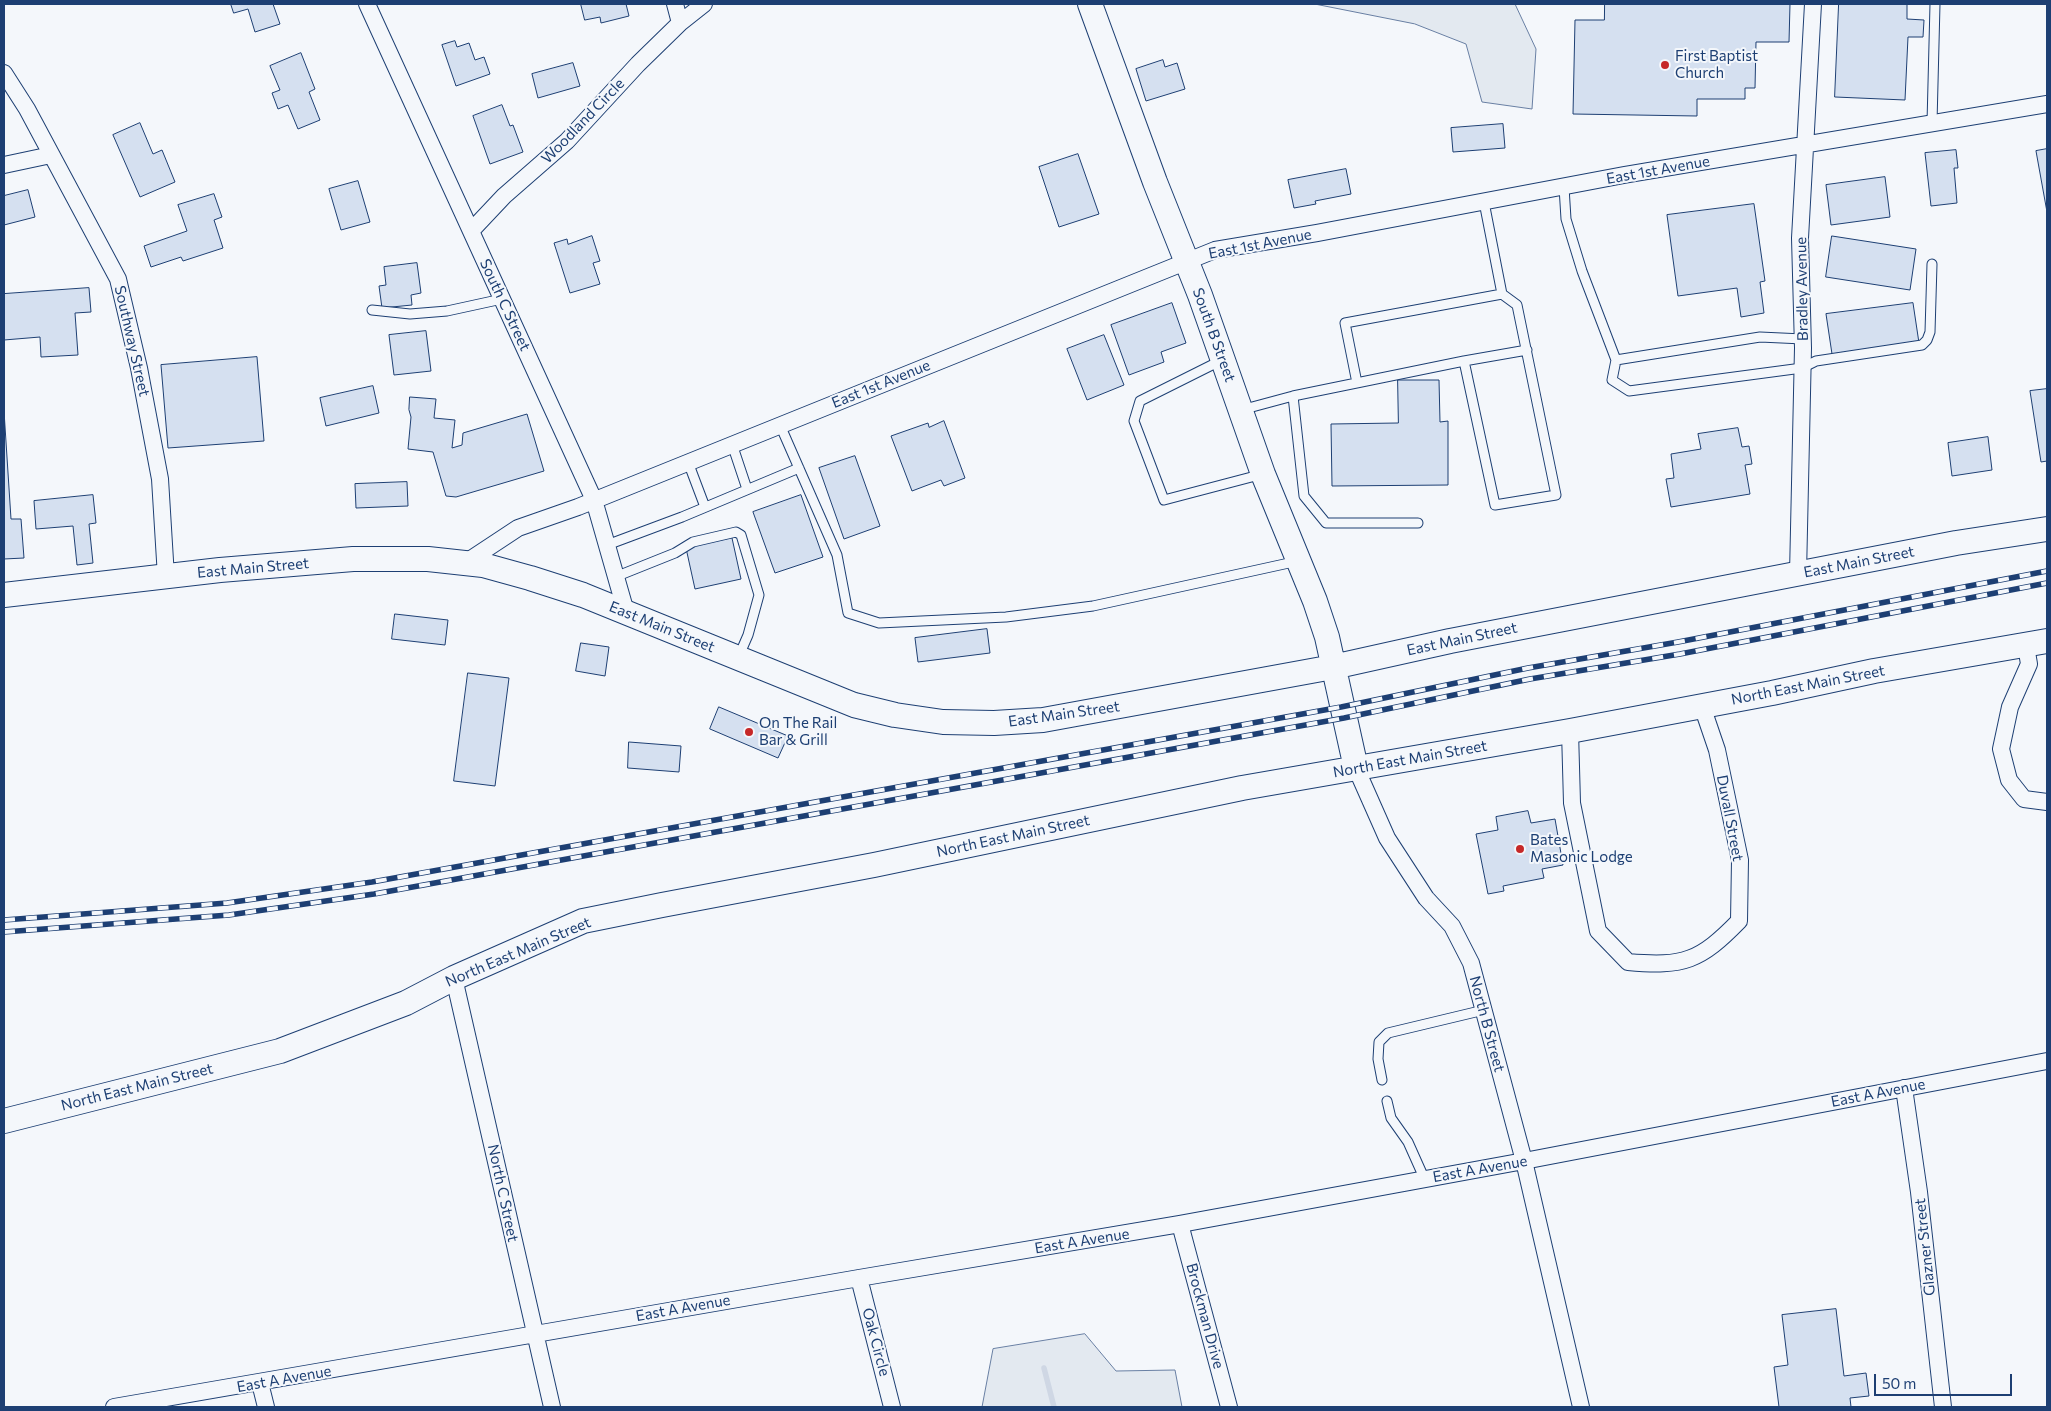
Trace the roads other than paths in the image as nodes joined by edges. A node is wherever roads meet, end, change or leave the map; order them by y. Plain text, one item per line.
1 (367, 4) edge
2 (675, 4) edge
3 (704, 4) edge
4 (1090, 4) edge
5 (1814, 4) edge
6 (1935, 4) edge
7 (680, 23) junction
8 (4, 74) edge
9 (2047, 104) edge
10 (1932, 123) junction
11 (1805, 145) junction
12 (51, 156) junction
13 (4, 165) edge
14 (1564, 187) junction
15 (1484, 202) junction
16 (471, 231) junction
17 (1186, 261) junction
18 (1932, 264) dead end
19 (1502, 294) junction
20 (502, 298) junction
21 (372, 310) dead end
22 (1803, 339) junction
23 (1527, 350) junction
24 (1223, 360) junction
25 (1616, 360) junction
26 (1464, 361) junction
27 (1802, 368) junction
28 (1357, 383) junction
29 (1294, 396) junction
30 (1240, 410) junction
31 (780, 425) junction
32 (732, 444) junction
33 (688, 462) junction
34 (799, 468) junction
35 (1263, 474) junction
36 (747, 489) junction
37 (594, 500) junction
38 (706, 507) junction
39 (1418, 523) dead end
40 (2047, 529) edge
41 (607, 545) junction
42 (1298, 561) junction
43 (464, 563) junction
44 (1798, 574) junction
45 (166, 577) junction
46 (615, 577) junction
47 (4, 595) edge
48 (626, 612) junction
49 (2037, 644) edge
50 (738, 658) junction
51 (1333, 667) junction
52 (1702, 706) junction
53 (1570, 731) junction
54 (1356, 768) junction
55 (2047, 802) edge
56 (454, 978) junction
57 (1484, 1010) junction
58 (2047, 1061) edge
59 (1382, 1080) dead end
60 (1904, 1088) junction
61 (1387, 1101) dead end
62 (4, 1121) edge
63 (1524, 1162) junction
64 (1425, 1180) junction
65 (1180, 1224) junction
66 (859, 1278) junction
67 (534, 1334) junction
68 (260, 1383) junction
69 (114, 1407) edge
70 (266, 1407) edge
71 (552, 1407) edge
72 (892, 1407) edge
73 (1229, 1407) edge
74 (1581, 1407) edge
75 (1943, 1407) edge

1 - 16 street, South C Street
2 - 7 street
3 - 7 street, Woodland Circle
4 - 17 street, South B Street
5 - 11 street, Bradley Avenue
6 - 10 lane
7 - 16 street, Woodland Circle
8 - 12 street, Southway Street
9 - 10 street, East 1st Avenue
10 - 11 street, East 1st Avenue
11 - 14 street, East 1st Avenue
11 - 22 street, Bradley Avenue
12 - 13 street
12 - 45 street, Southway Street
14 - 15 street, East 1st Avenue
14 - 25 lane
15 - 17 street, East 1st Avenue
15 - 19 lane
16 - 20 street, South C Street
17 - 24 street, South B Street
17 - 31 street, East 1st Avenue
18 - 27 lane
19 - 23 lane
19 - 28 lane
20 - 21 lane
20 - 37 street, South C Street
22 - 25 lane
22 - 27 street, Bradley Avenue
23 - 26 lane
23 - 26 lane
24 - 30 street, South B Street
24 - 35 lane
25 - 27 lane
26 - 28 lane
27 - 44 street, Bradley Avenue
28 - 29 lane
29 - 30 lane
29 - 39 lane
30 - 35 street, South B Street
31 - 32 street, East 1st Avenue
31 - 34 lane
32 - 33 street, East 1st Avenue
32 - 36 lane
33 - 37 street, East 1st Avenue
33 - 38 lane
34 - 36 lane
34 - 42 lane
35 - 42 street, South B Street
36 - 38 lane
37 - 41 street, South C Street
37 - 43 street, East 1st Avenue
38 - 41 lane
40 - 44 street, East Main Street
41 - 46 street, South C Street
42 - 51 street, South B Street
43 - 45 street, East Main Street
43 - 48 street, East Main Street
44 - 51 street, East Main Street
45 - 47 street, East Main Street
46 - 48 street, South C Street
46 - 50 lane
48 - 50 street, East Main Street
49 - 52 street, North East Main Street
49 - 55 street
50 - 51 street, East Main Street
51 - 54 street, North B Street
52 - 53 street, North East Main Street
52 - 53 street, Duvall Street
53 - 54 street, North East Main Street
54 - 56 street, North East Main Street
54 - 57 street, North B Street
56 - 62 street, North East Main Street
56 - 67 street, North C Street
57 - 59 lane
57 - 63 street, North B Street
58 - 60 street, East A Avenue
60 - 63 street, East A Avenue
60 - 75 street, Glazner Street
61 - 64 lane
63 - 64 street, East A Avenue
63 - 74 street, North B Street
64 - 65 street, East A Avenue
65 - 66 street, East A Avenue
65 - 73 street, Brockman Drive
66 - 67 street, East A Avenue
66 - 72 street, Oak Circle
67 - 68 street, East A Avenue
67 - 71 street, North C Street
68 - 69 street, East A Avenue
68 - 70 street

